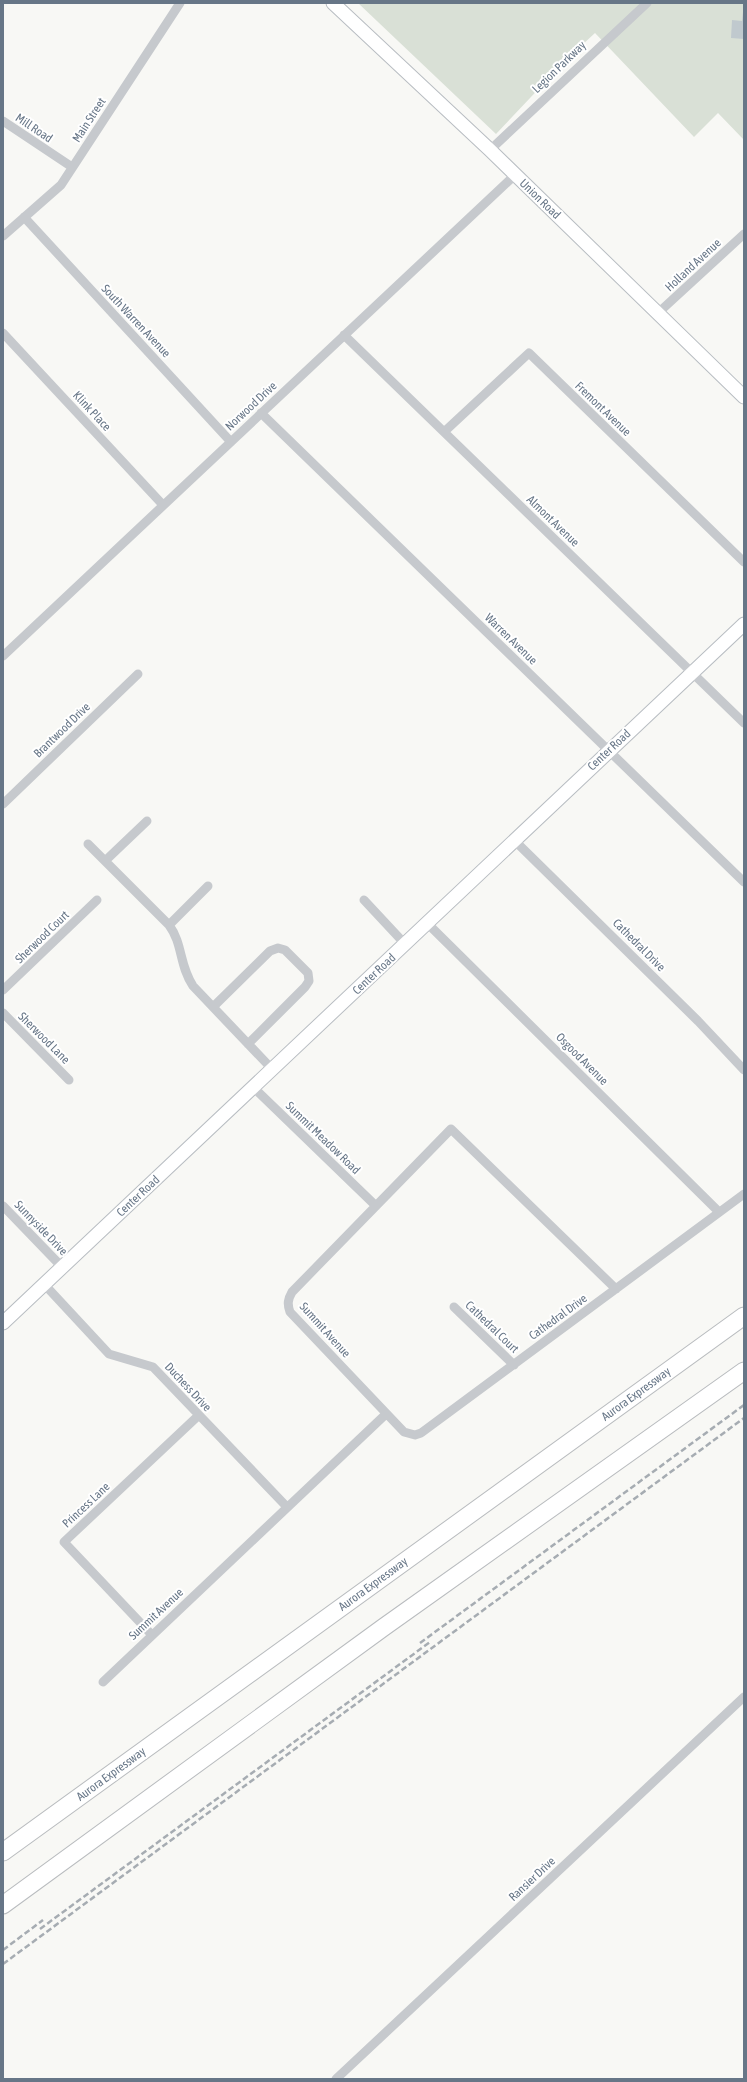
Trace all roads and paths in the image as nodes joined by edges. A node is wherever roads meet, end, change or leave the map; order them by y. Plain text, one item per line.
1 (180, 3) edge
2 (333, 3) edge
3 (647, 3) edge
4 (3, 121) edge
5 (490, 150) junction
6 (72, 167) junction
7 (515, 175) junction
8 (24, 217) junction
9 (744, 234) edge
10 (3, 236) edge
11 (658, 313) junction
12 (3, 332) edge
13 (344, 335) junction
14 (744, 397) edge
15 (261, 413) junction
16 (444, 432) junction
17 (231, 442) junction
18 (163, 506) junction
19 (744, 562) edge
20 (744, 624) edge
21 (3, 656) edge
22 (691, 673) junction
23 (138, 674) dead end
24 (744, 724) edge
25 (609, 750) junction
26 (3, 804) edge
27 (147, 821) dead end
28 (514, 840) junction
29 (88, 844) dead end
30 (105, 861) junction
31 (744, 882) edge
32 (208, 886) dead end
33 (97, 900) dead end
34 (364, 900) dead end
35 (427, 923) junction
36 (168, 925) junction
37 (405, 944) junction
38 (3, 990) edge
39 (213, 1007) junction
40 (3, 1013) edge
41 (248, 1044) junction
42 (272, 1069) junction
43 (744, 1070) edge
44 (69, 1080) dead end
45 (253, 1087) junction
46 (744, 1194) edge
47 (3, 1206) edge
48 (376, 1206) junction
49 (719, 1212) junction
50 (62, 1267) junction
51 (44, 1284) junction
52 (616, 1289) junction
53 (454, 1307) dead end
54 (744, 1316) edge
55 (3, 1323) edge
56 (514, 1365) junction
57 (744, 1371) edge
58 (386, 1414) junction
59 (199, 1415) junction
60 (287, 1508) junction
61 (152, 1635) junction
62 (103, 1682) dead end
63 (744, 1697) edge
64 (3, 1852) edge
65 (3, 1905) edge
66 (336, 2079) edge

1 - 6 street, Main Street
2 - 5 main road, Union Road
3 - 5 street, Legion Parkway
4 - 6 street, Mill Road
5 - 7 main road, Union Road
6 - 8 street, Main Street
7 - 11 main road, Union Road
7 - 13 street, Norwood Drive
8 - 10 street, Main Street
8 - 17 street, South Warren Avenue
9 - 11 street, Holland Avenue
11 - 14 main road, Union Road
12 - 18 street, Klink Place
13 - 15 street, Norwood Drive
13 - 16 street, Almont Avenue
15 - 17 street, Norwood Drive
15 - 25 street, Warren Avenue
16 - 19 street, Fremont Avenue
16 - 22 street, Almont Avenue
17 - 18 street, Norwood Drive
18 - 21 street, Norwood Drive
20 - 22 main road, Center Road
22 - 24 street, Almont Avenue
22 - 25 main road, Center Road
23 - 26 street, Brantwood Drive
25 - 28 main road, Center Road
25 - 31 street, Warren Avenue
27 - 30 street
28 - 35 main road, Center Road
28 - 43 street, Cathedral Drive
29 - 30 street
30 - 36 street
32 - 36 street
33 - 38 street, Sherwood Court
34 - 37 street
35 - 37 main road, Center Road
35 - 49 street, Osgood Avenue
36 - 39 street
37 - 42 main road, Center Road
39 - 41 street
39 - 41 street
40 - 44 street, Sherwood Lane
41 - 42 street
42 - 45 main road, Center Road
45 - 48 street, Summit Meadow Road
45 - 50 main road, Center Road
46 - 49 street, Cathedral Drive
47 - 50 street, Sunnyside Drive
48 - 52 street, Summit Avenue
48 - 58 street, Summit Avenue
49 - 52 street, Cathedral Drive
50 - 51 main road, Center Road
51 - 55 main road, Center Road
51 - 59 street, Duchess Drive
52 - 56 street, Cathedral Drive
53 - 56 street, Cathedral Court
54 - 64 highway, Aurora Expressway
56 - 58 street, Cathedral Drive
57 - 65 highway
58 - 60 street, Summit Avenue
59 - 60 street, Duchess Drive
59 - 61 street, Princess Lane
60 - 61 street, Summit Avenue
61 - 62 street, Summit Avenue
63 - 66 street, Ransier Drive

